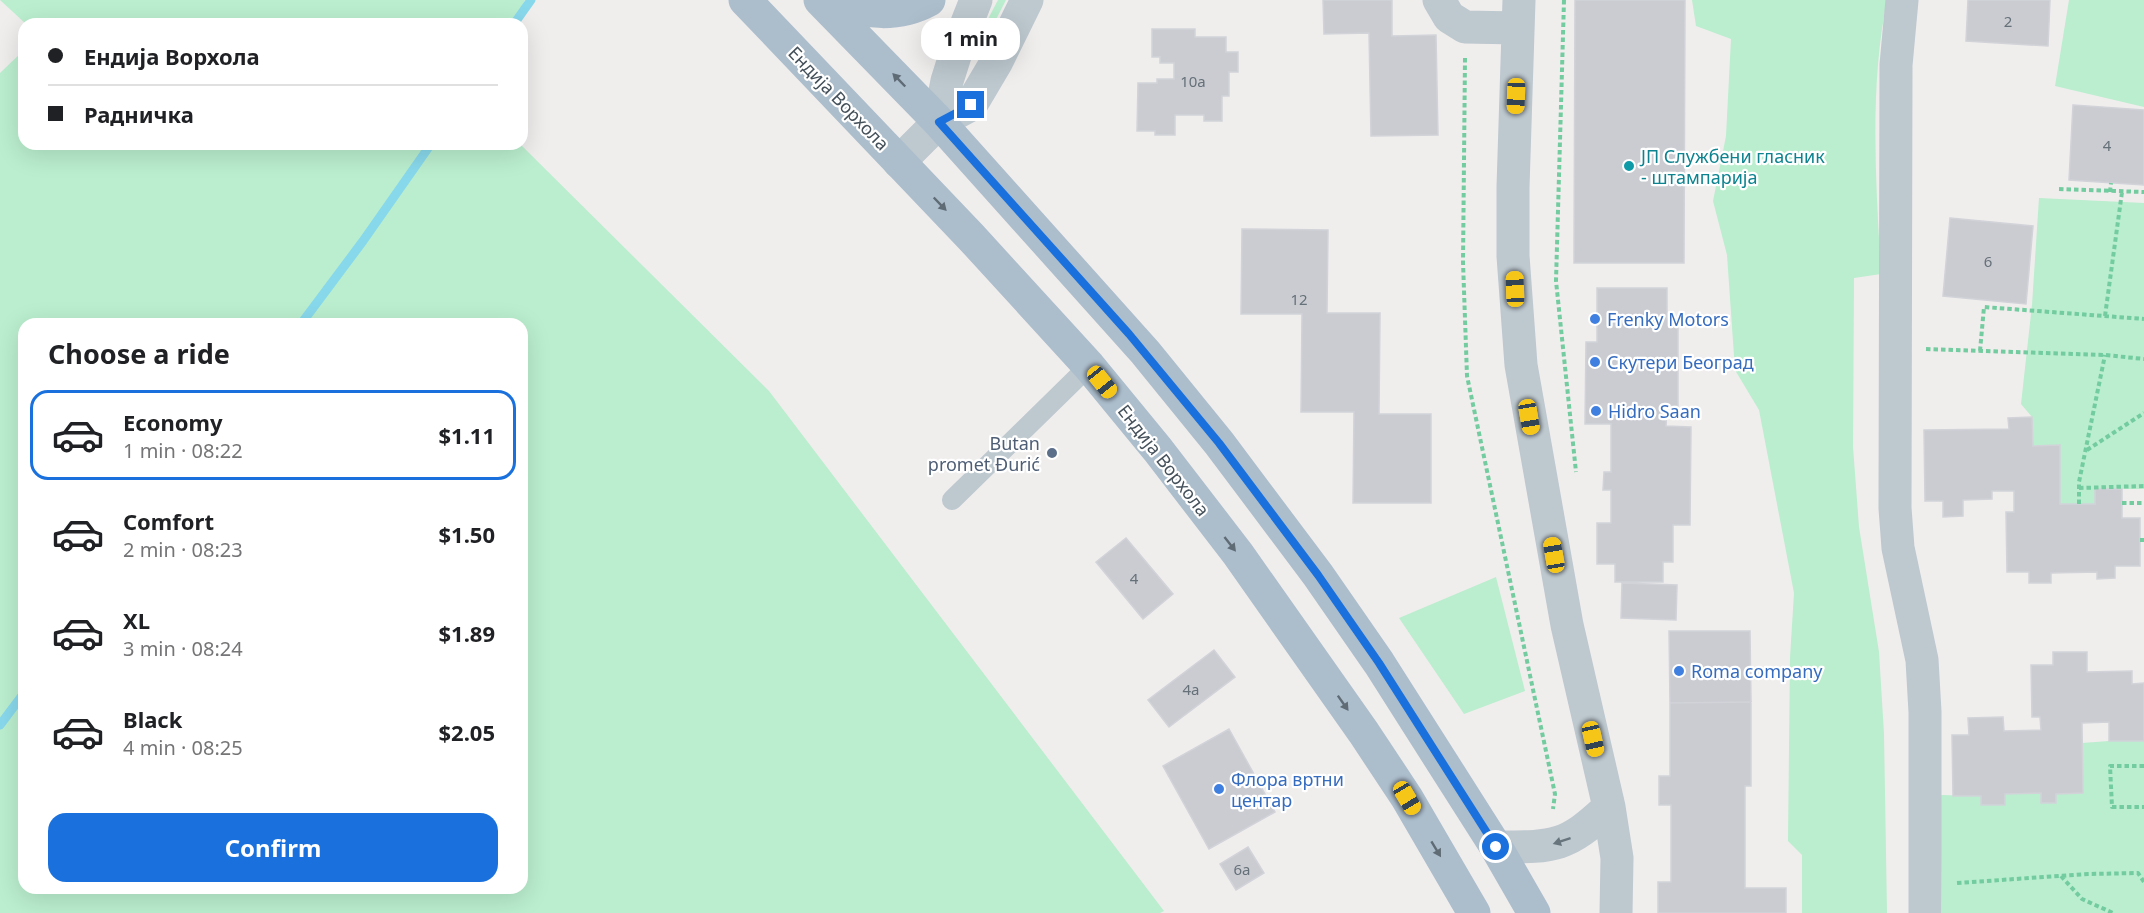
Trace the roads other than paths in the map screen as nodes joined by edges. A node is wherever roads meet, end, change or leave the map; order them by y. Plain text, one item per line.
1 (745, 0) edge
2 (820, 0) edge
3 (834, 0) edge
4 (929, 0) edge
5 (976, 0) edge
6 (1027, 0) edge
7 (1439, 0) edge
8 (1902, 0) edge
9 (1518, 14) edge
10 (939, 122) junction
11 (900, 162) junction
12 (1089, 366) junction
13 (952, 500) dead end
14 (1609, 807) junction
15 (1496, 847) junction
16 (1474, 913) edge
17 (1534, 913) edge
18 (1616, 913) edge
19 (1925, 913) edge

1 - 11 main road, Ендија Ворхола
10 -> 2 main road
3 - 4 main road
5 - 10 street
6 - 10 street
7 - 9 street
8 - 19 street
9 - 14 street
10 - 11 street
10 - 15 main road
11 -> 12 main road, Ендија Ворхола
12 - 13 lane
12 -> 16 main road, Ендија Ворхола
14 -> 15 street
14 - 18 street
15 - 17 main road

